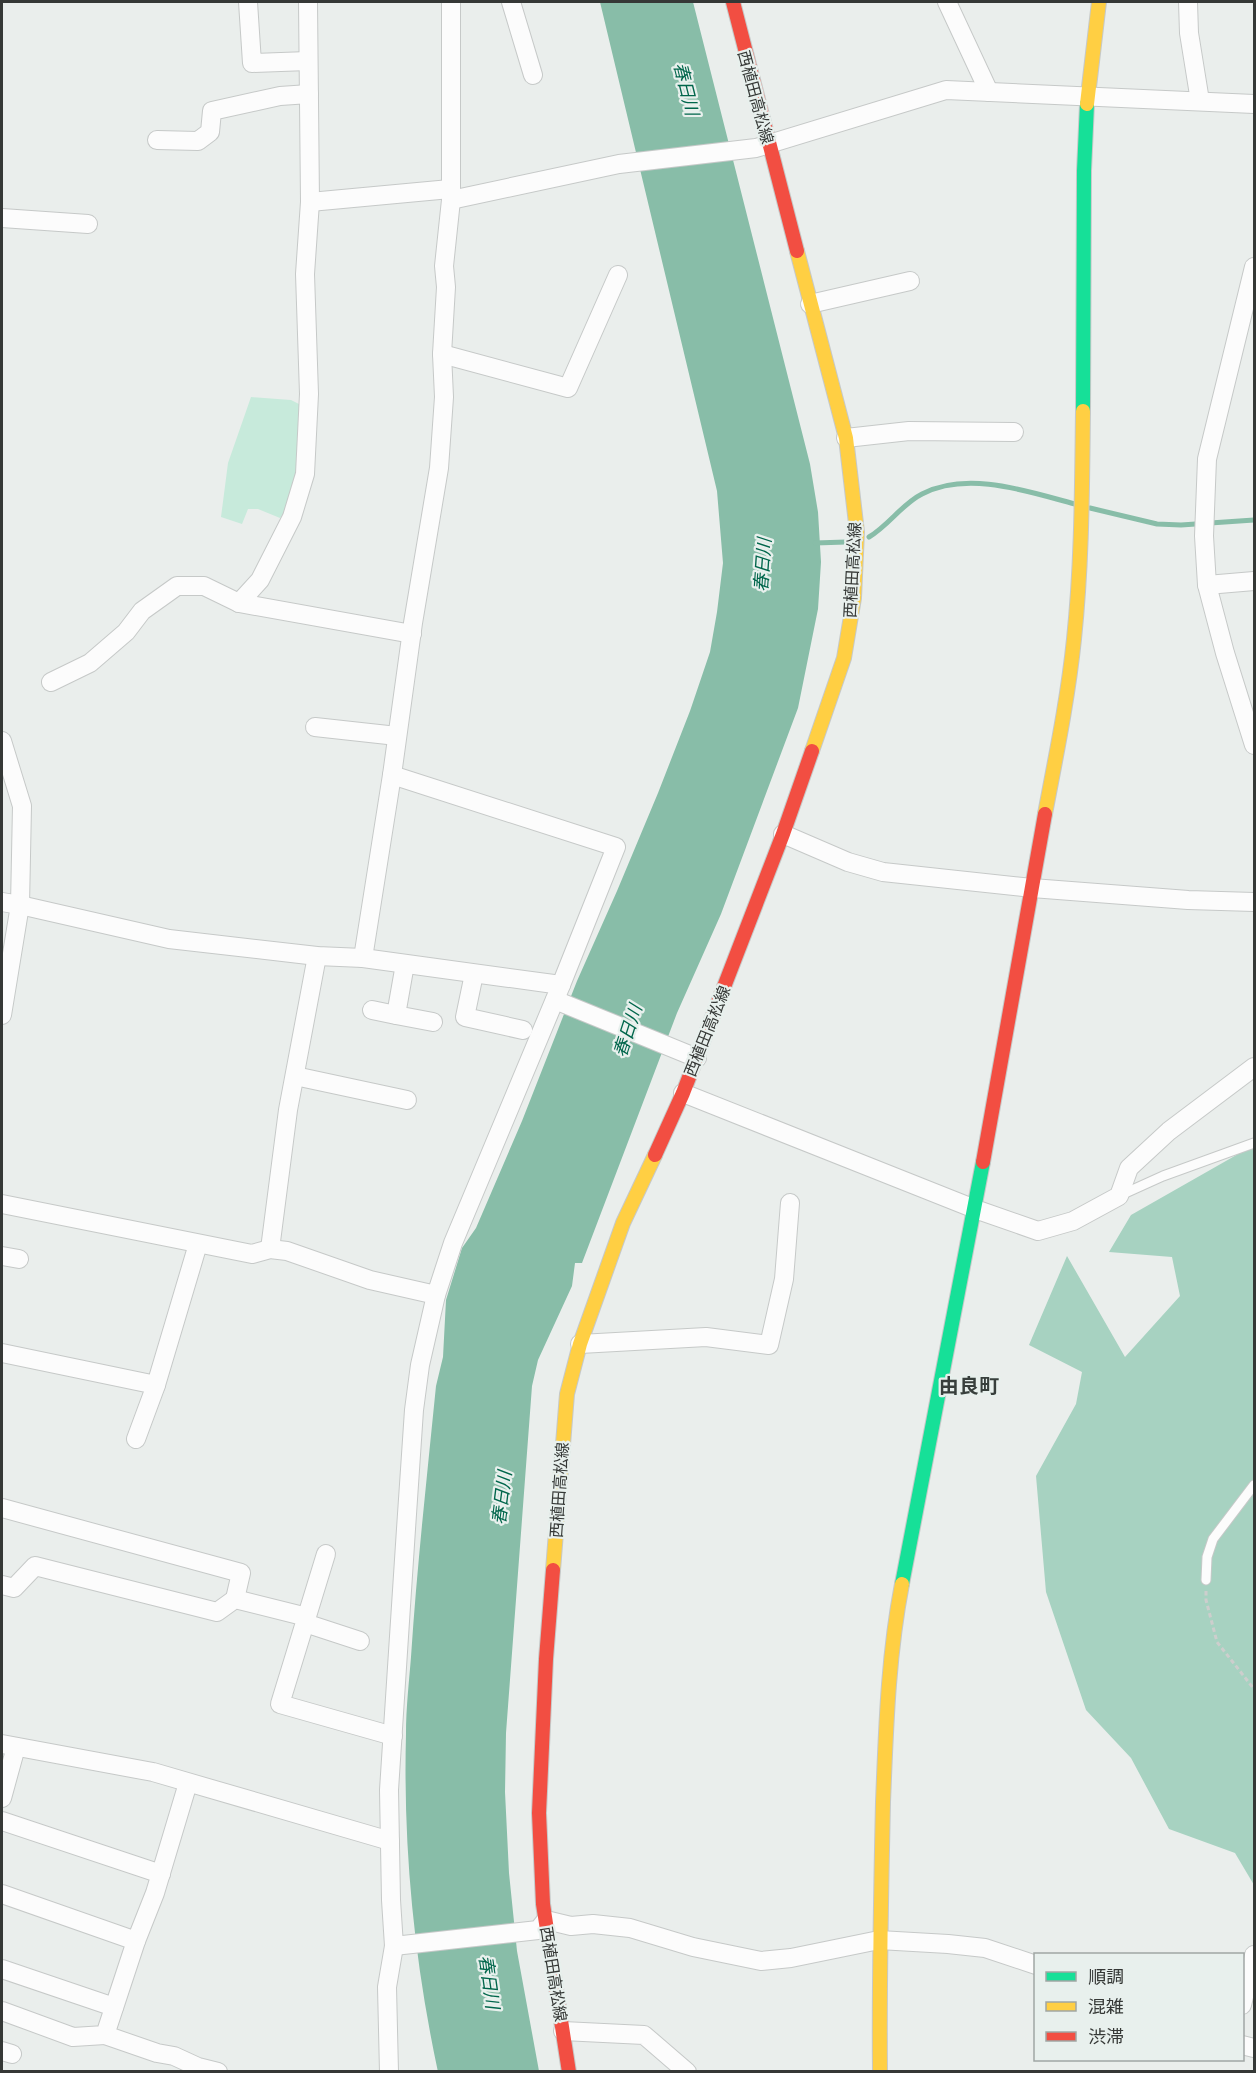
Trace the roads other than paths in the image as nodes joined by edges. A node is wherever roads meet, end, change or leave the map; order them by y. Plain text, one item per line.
1 (248, 2) edge
2 (308, 2) edge
3 (451, 2) edge
4 (511, 2) edge
5 (732, 2) edge
6 (947, 2) edge
7 (1099, 2) edge
8 (1188, 2) edge
9 (308, 61) junction
10 (533, 75) dead end
11 (989, 92) junction
12 (309, 94) junction
13 (1087, 97) junction
14 (1200, 101) junction
15 (1254, 104) edge
16 (157, 140) dead end
17 (763, 147) junction
18 (450, 195) junction
19 (310, 202) junction
20 (2, 219) edge
21 (87, 224) dead end
22 (1254, 267) edge
23 (618, 275) dead end
24 (910, 281) dead end
25 (810, 304) junction
26 (442, 354) junction
27 (1014, 432) dead end
28 (846, 438) junction
29 (1254, 581) edge
30 (1208, 585) junction
31 (239, 603) junction
32 (412, 634) junction
33 (51, 682) dead end
34 (315, 727) dead end
35 (398, 736) junction
36 (2, 741) edge
37 (1254, 745) edge
38 (392, 775) junction
39 (783, 834) junction
40 (1032, 888) junction
41 (2, 902) edge
42 (1254, 902) edge
43 (20, 905) junction
44 (317, 956) junction
45 (363, 958) junction
46 (405, 964) junction
47 (474, 974) junction
48 (558, 993) junction
49 (372, 1010) dead end
50 (2, 1015) edge
51 (396, 1015) junction
52 (433, 1022) dead end
53 (523, 1030) dead end
54 (697, 1058) junction
55 (1254, 1067) edge
56 (294, 1076) junction
57 (683, 1093) junction
58 (407, 1100) dead end
59 (1254, 1143) edge
60 (1119, 1196) junction
61 (790, 1203) dead end
62 (2, 1204) edge
63 (975, 1209) junction
64 (198, 1244) junction
65 (270, 1249) junction
66 (436, 1295) junction
67 (580, 1344) junction
68 (2, 1353) edge
69 (156, 1385) junction
70 (136, 1440) dead end
71 (1254, 1485) edge
72 (2, 1508) edge
73 (326, 1554) dead end
74 (1206, 1580) road end
75 (2, 1585) edge
76 (235, 1599) junction
77 (306, 1620) junction
78 (360, 1641) dead end
79 (393, 1736) junction
80 (9, 1745) edge
81 (188, 1783) junction
82 (2, 1798) edge
83 (2, 1821) edge
84 (390, 1841) junction
85 (161, 1874) junction
86 (2, 1894) edge
87 (546, 1920) junction
88 (879, 1940) junction
89 (136, 1941) junction
90 (400, 1946) junction
91 (1254, 1955) edge
92 (1034, 1965) edge
93 (2, 1969) edge
94 (1244, 1997) edge
95 (114, 2007) junction
96 (2, 2012) edge
97 (563, 2031) junction
98 (105, 2035) junction
99 (218, 2072) edge
100 (389, 2072) edge
101 (569, 2072) edge
102 (687, 2072) edge
103 (880, 2072) edge

1 - 9 street
2 - 9 street
3 - 18 street
4 - 10 street
5 - 17 main road, 西植田高松線
6 - 11 street
7 - 13 main road
8 - 14 street
9 - 12 street
11 - 13 street
11 - 17 street
12 - 16 street
12 - 19 street
13 - 14 street
13 - 40 main road
14 - 15 street
17 - 18 street
17 - 25 main road, 西植田高松線
18 - 19 street
18 - 26 street
19 - 31 street
20 - 21 street
22 - 30 street
23 - 26 street
24 - 25 street
25 - 28 main road, 西植田高松線
26 - 32 street
27 - 28 street
28 - 39 main road, 西植田高松線
29 - 30 street
30 - 37 street
31 - 32 street
31 - 33 street
32 - 35 street
34 - 35 street
35 - 38 street
36 - 43 street
38 - 45 street
38 - 48 street
39 - 40 street
39 - 54 main road, 西植田高松線
40 - 42 street
40 - 63 main road
41 - 43 street
43 - 44 street
43 - 50 street
44 - 45 street
44 - 56 street
45 - 46 street
46 - 47 street
46 - 51 street
47 - 48 street
47 - 53 street
48 - 54 street
48 - 66 street
49 - 51 street
51 - 52 street
54 - 57 main road, 西植田高松線
55 - 60 street
56 - 58 street
56 - 65 street
57 - 63 street
57 - 67 main road, 西植田高松線
59 - 60 lane
60 - 63 street
61 - 67 street
62 - 64 street
63 - 88 main road
64 - 65 street
64 - 69 street
65 - 66 street
66 - 79 street
67 - 87 main road, 西植田高松線
68 - 69 street
69 - 70 street
71 - 74 lane
72 - 76 street
73 - 77 street
75 - 76 street
76 - 77 street
77 - 78 street
77 - 79 street
79 - 84 street
80 - 81 street
80 - 82 street
81 - 84 street
81 - 85 street
83 - 85 street
84 - 90 street
85 - 89 street
86 - 89 street
87 - 88 street
87 - 90 street
87 - 97 main road, 西植田高松線
88 - 92 street
88 - 103 main road
89 - 95 street
90 - 100 street
91 - 94 street
93 - 95 street
95 - 98 street
96 - 98 street
97 - 101 main road, 西植田高松線
97 - 102 street
98 - 99 street

